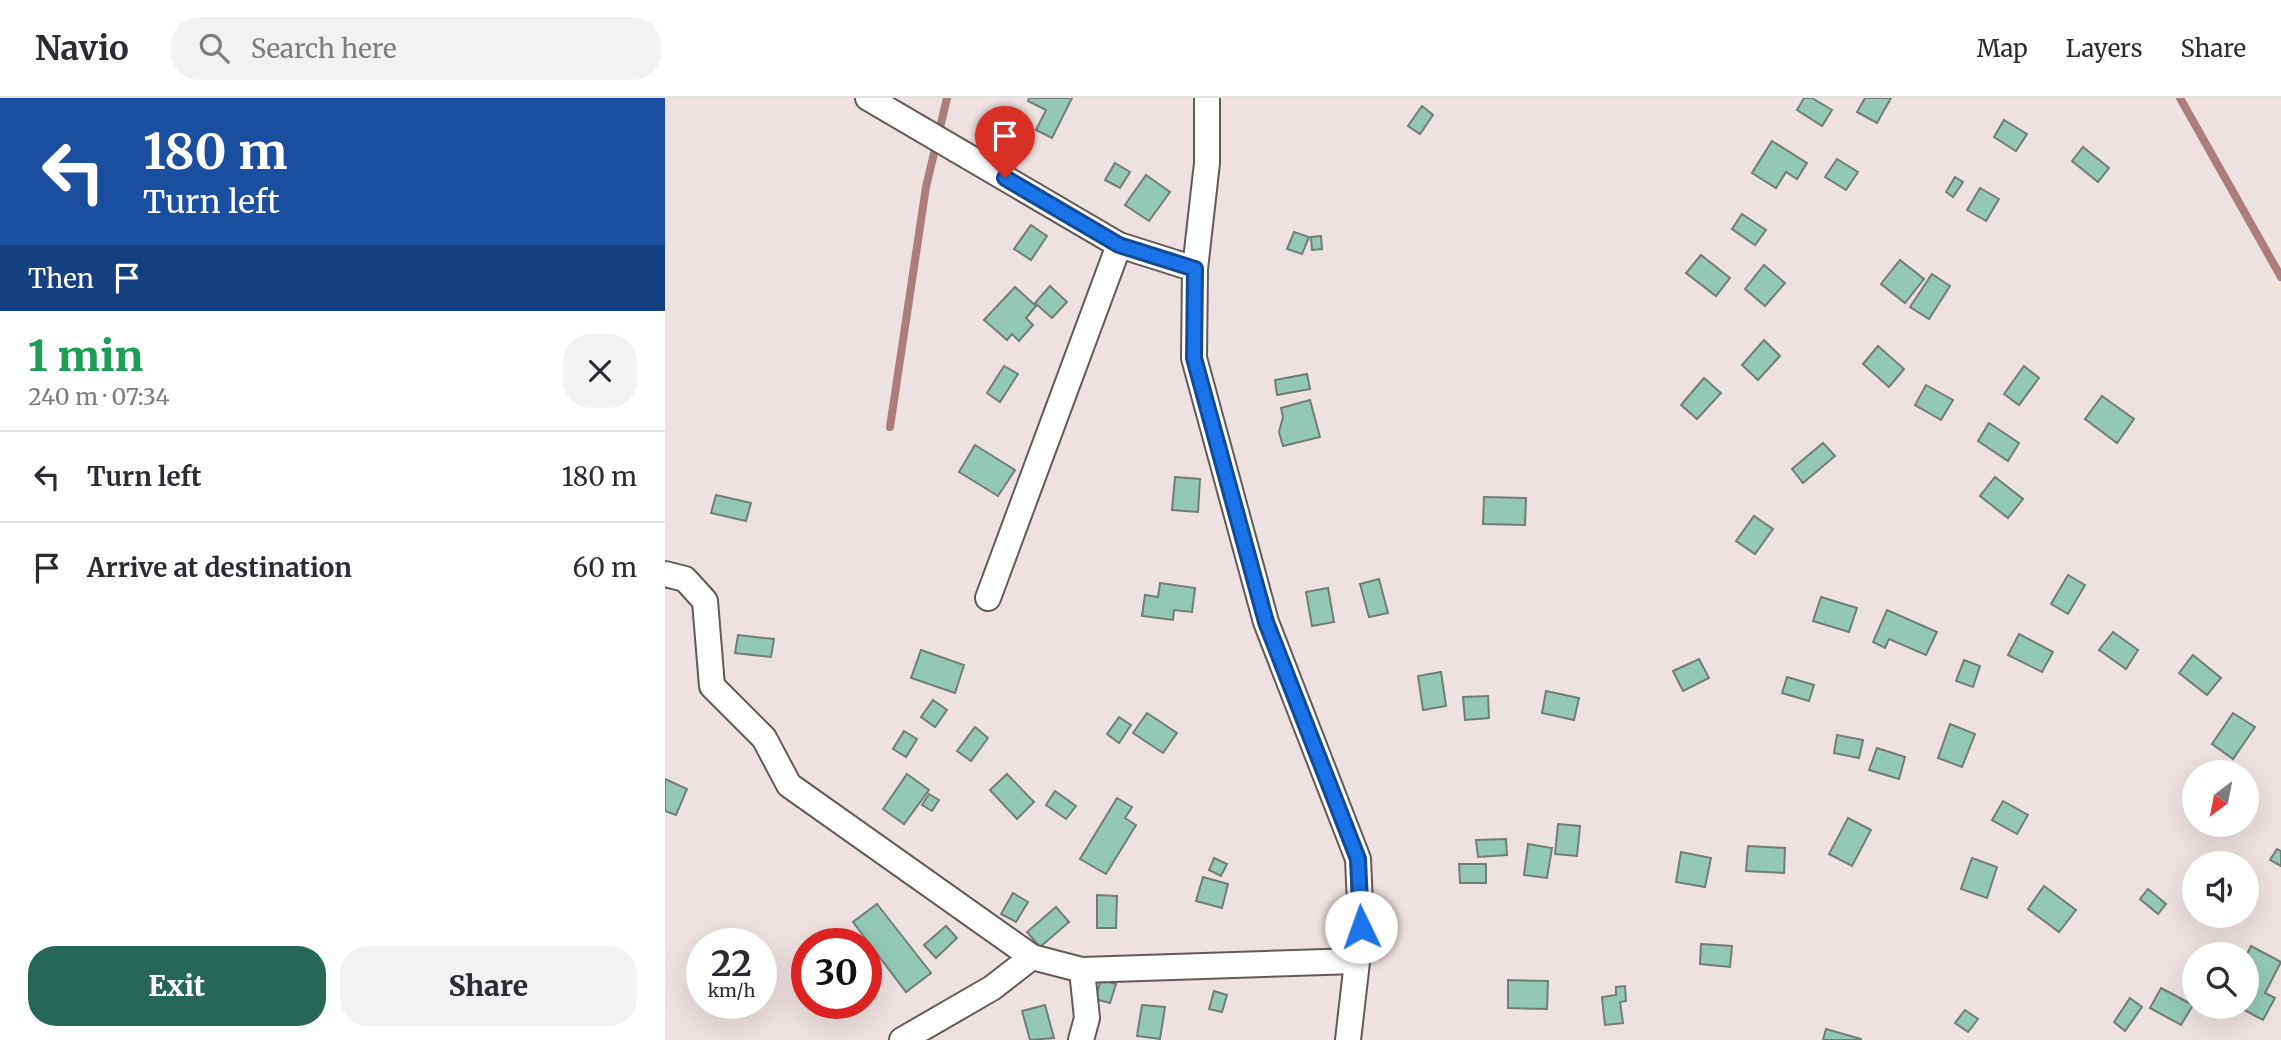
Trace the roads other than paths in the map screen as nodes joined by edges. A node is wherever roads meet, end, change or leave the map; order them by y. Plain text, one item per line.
1 (868, 98) edge
2 (1207, 98) edge
3 (1119, 245) junction
4 (1195, 269) junction
5 (665, 574) edge
6 (988, 598) dead end
7 (1032, 957) junction
8 (1356, 961) junction
9 (1082, 971) junction
10 (902, 1040) edge
11 (1081, 1040) edge
12 (1348, 1040) edge

1 - 3 street
2 - 4 street
3 - 4 street
3 - 6 street
4 - 8 street
5 - 7 street
7 - 9 street
7 - 10 street
8 - 9 street
8 - 12 street
9 - 11 street

